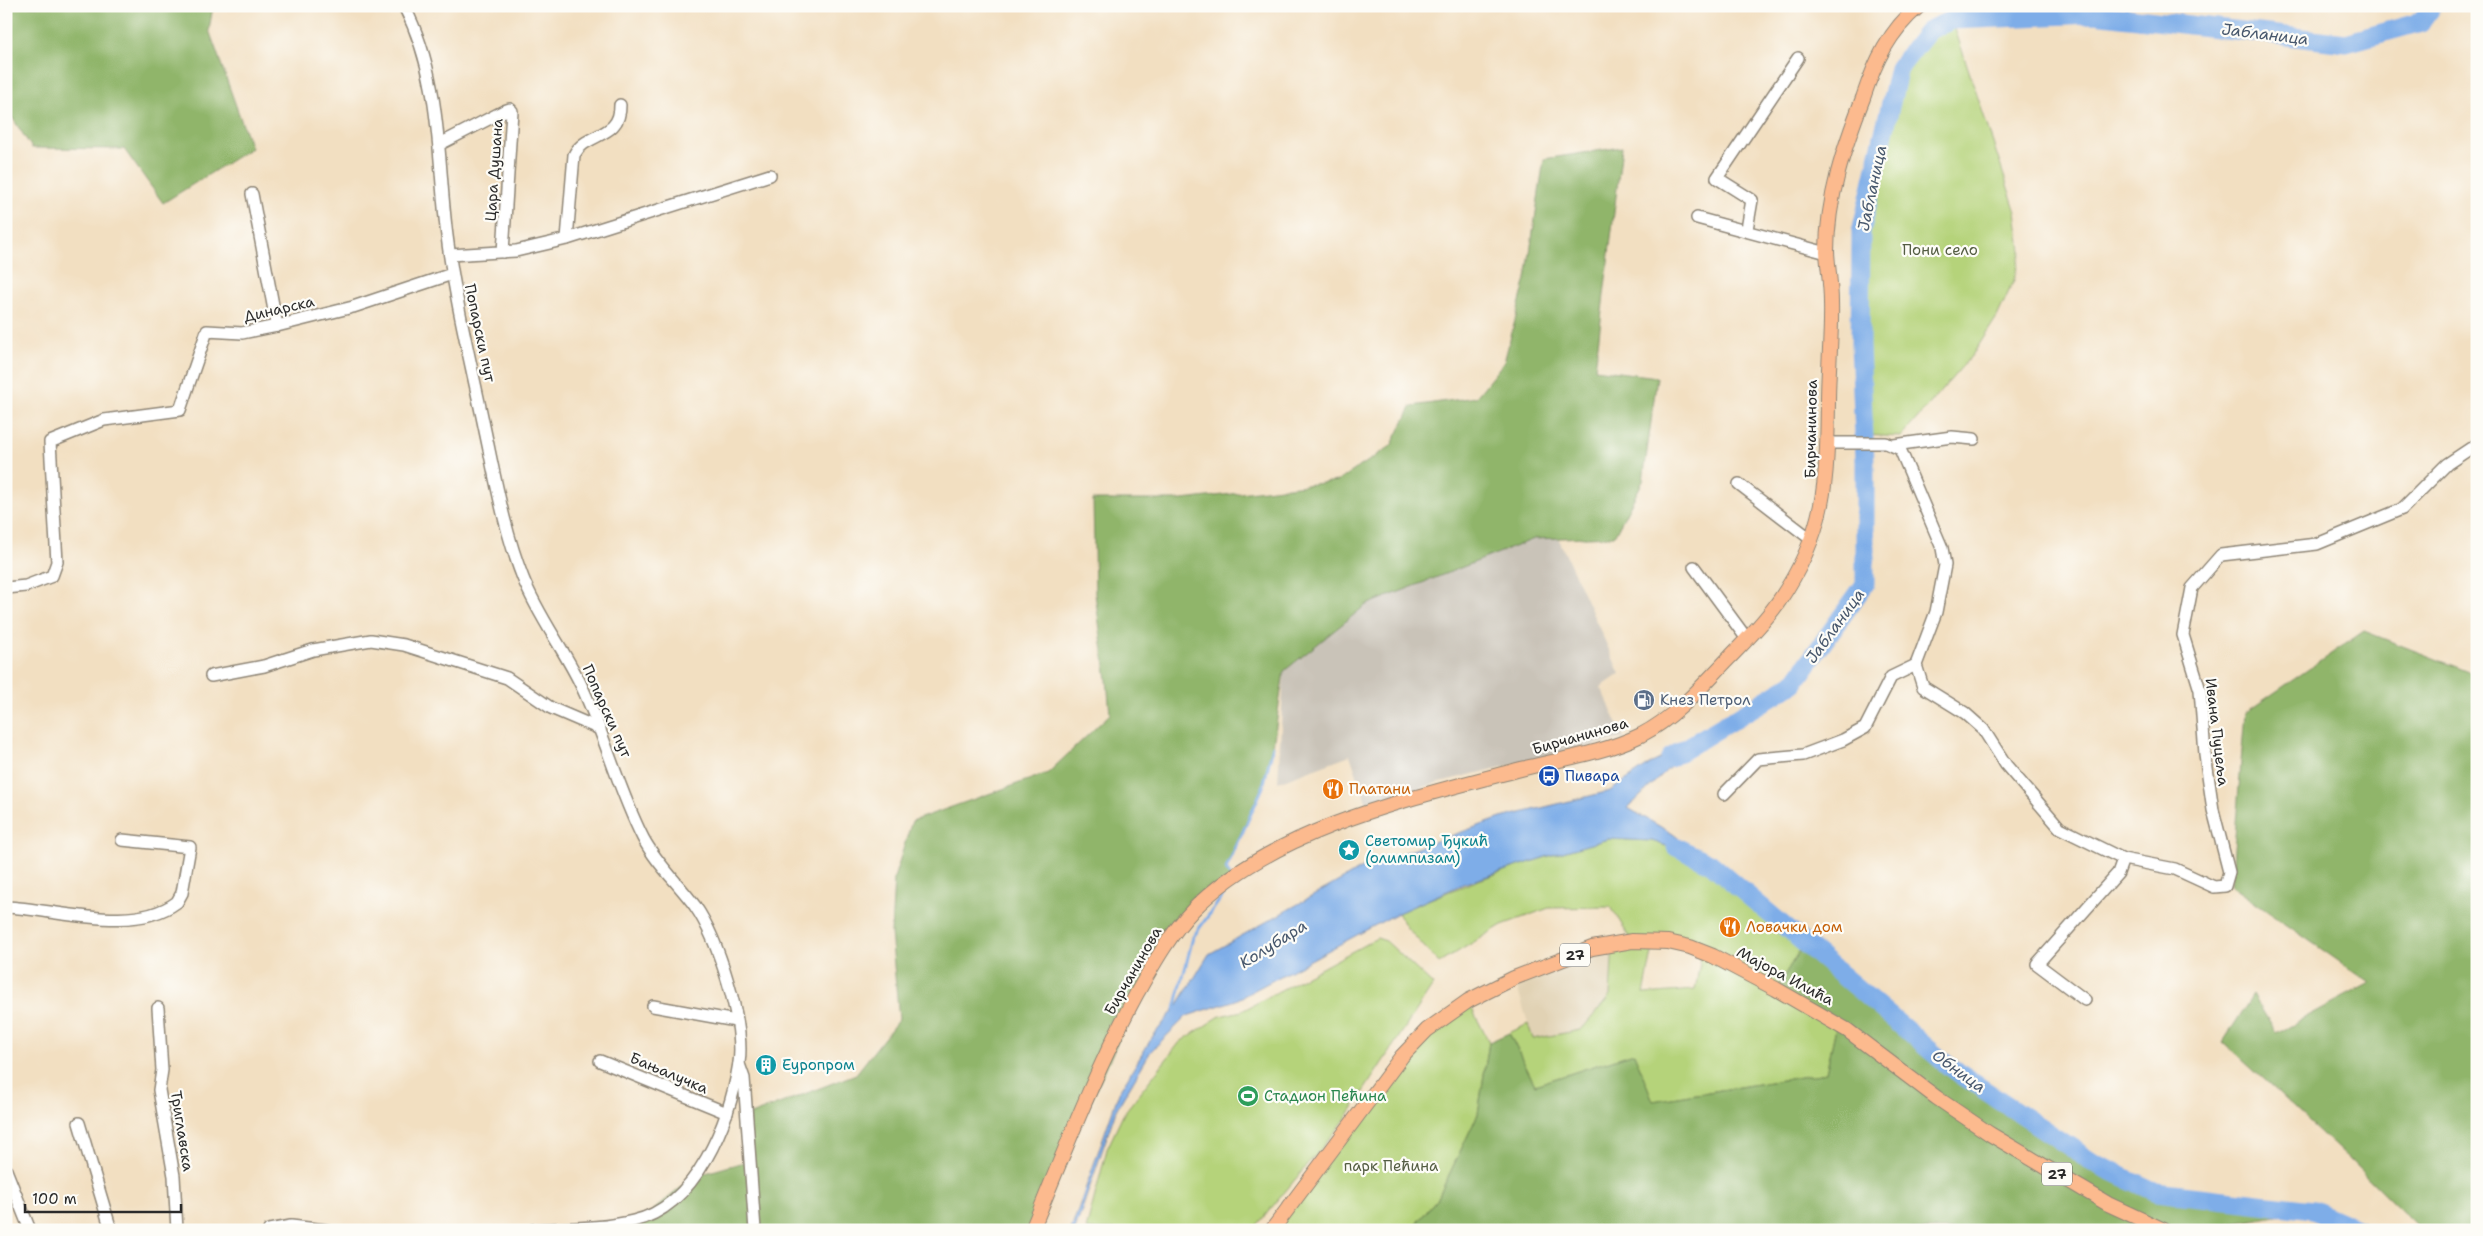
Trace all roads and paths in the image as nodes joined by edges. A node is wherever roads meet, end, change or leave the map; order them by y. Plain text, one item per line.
1 (404, 6) edge
2 (1917, 7) edge
3 (1798, 58) dead end
4 (620, 105) dead end
5 (440, 144) junction
6 (770, 175) dead end
7 (252, 194) dead end
8 (1697, 218) dead end
9 (1747, 229) junction
10 (567, 239) junction
11 (503, 252) junction
12 (1827, 253) junction
13 (450, 255) junction
14 (452, 274) junction
15 (277, 326) junction
16 (1974, 439) dead end
17 (1828, 443) junction
18 (1890, 444) junction
19 (2477, 444) edge
20 (1739, 484) dead end
21 (1812, 540) junction
22 (1694, 567) dead end
23 (6, 588) edge
24 (1747, 639) junction
25 (1916, 665) junction
26 (211, 676) dead end
27 (600, 729) junction
28 (1724, 794) dead end
29 (122, 840) dead end
30 (2123, 859) junction
31 (6, 907) edge
32 (2085, 1000) dead end
33 (653, 1006) dead end
34 (158, 1008) dead end
35 (736, 1021) junction
36 (600, 1061) dead end
37 (738, 1064) junction
38 (726, 1113) junction
39 (79, 1123) dead end
40 (6, 1170) edge
41 (30, 1230) edge
42 (111, 1230) edge
43 (176, 1230) edge
44 (269, 1230) edge
45 (324, 1230) edge
46 (534, 1230) edge
47 (755, 1230) edge
48 (1032, 1230) edge
49 (1272, 1230) edge
50 (2164, 1230) edge

1 - 5 street, Попарски пут
2 - 12 main road, Бирчанинова
3 - 9 street
4 - 10 street
5 - 11 street, Цара Душана
5 - 13 street, Попарски пут
6 - 10 street
7 - 15 street
8 - 9 street
9 - 12 street
10 - 11 street
11 - 13 street
12 - 17 main road, Бирчанинова
13 - 14 street, Попарски пут
14 - 15 street, Динарска
14 - 27 street, Попарски пут
15 - 23 street, Динарска
16 - 18 street
17 - 18 street
17 - 21 main road, Бирчанинова
18 - 25 street
19 - 30 street, Ивана Пуцеља
20 - 21 street
21 - 24 main road, Бирчанинова
22 - 24 street
24 - 48 main road, Бирчанинова
25 - 28 street
25 - 30 street, Ивана Пуцеља
26 - 27 street
27 - 35 street, Попарски пут
29 - 31 street
30 - 32 street
33 - 35 street
34 - 43 street, Триглавска
35 - 37 street, Попарски пут
36 - 38 street, Бањалучка
37 - 38 street, Попарски пут
37 - 47 street
38 - 46 street, Попарски пут
39 - 42 street
40 - 41 street
44 - 45 street
49 - 50 main road, Мајора Илића / 27

